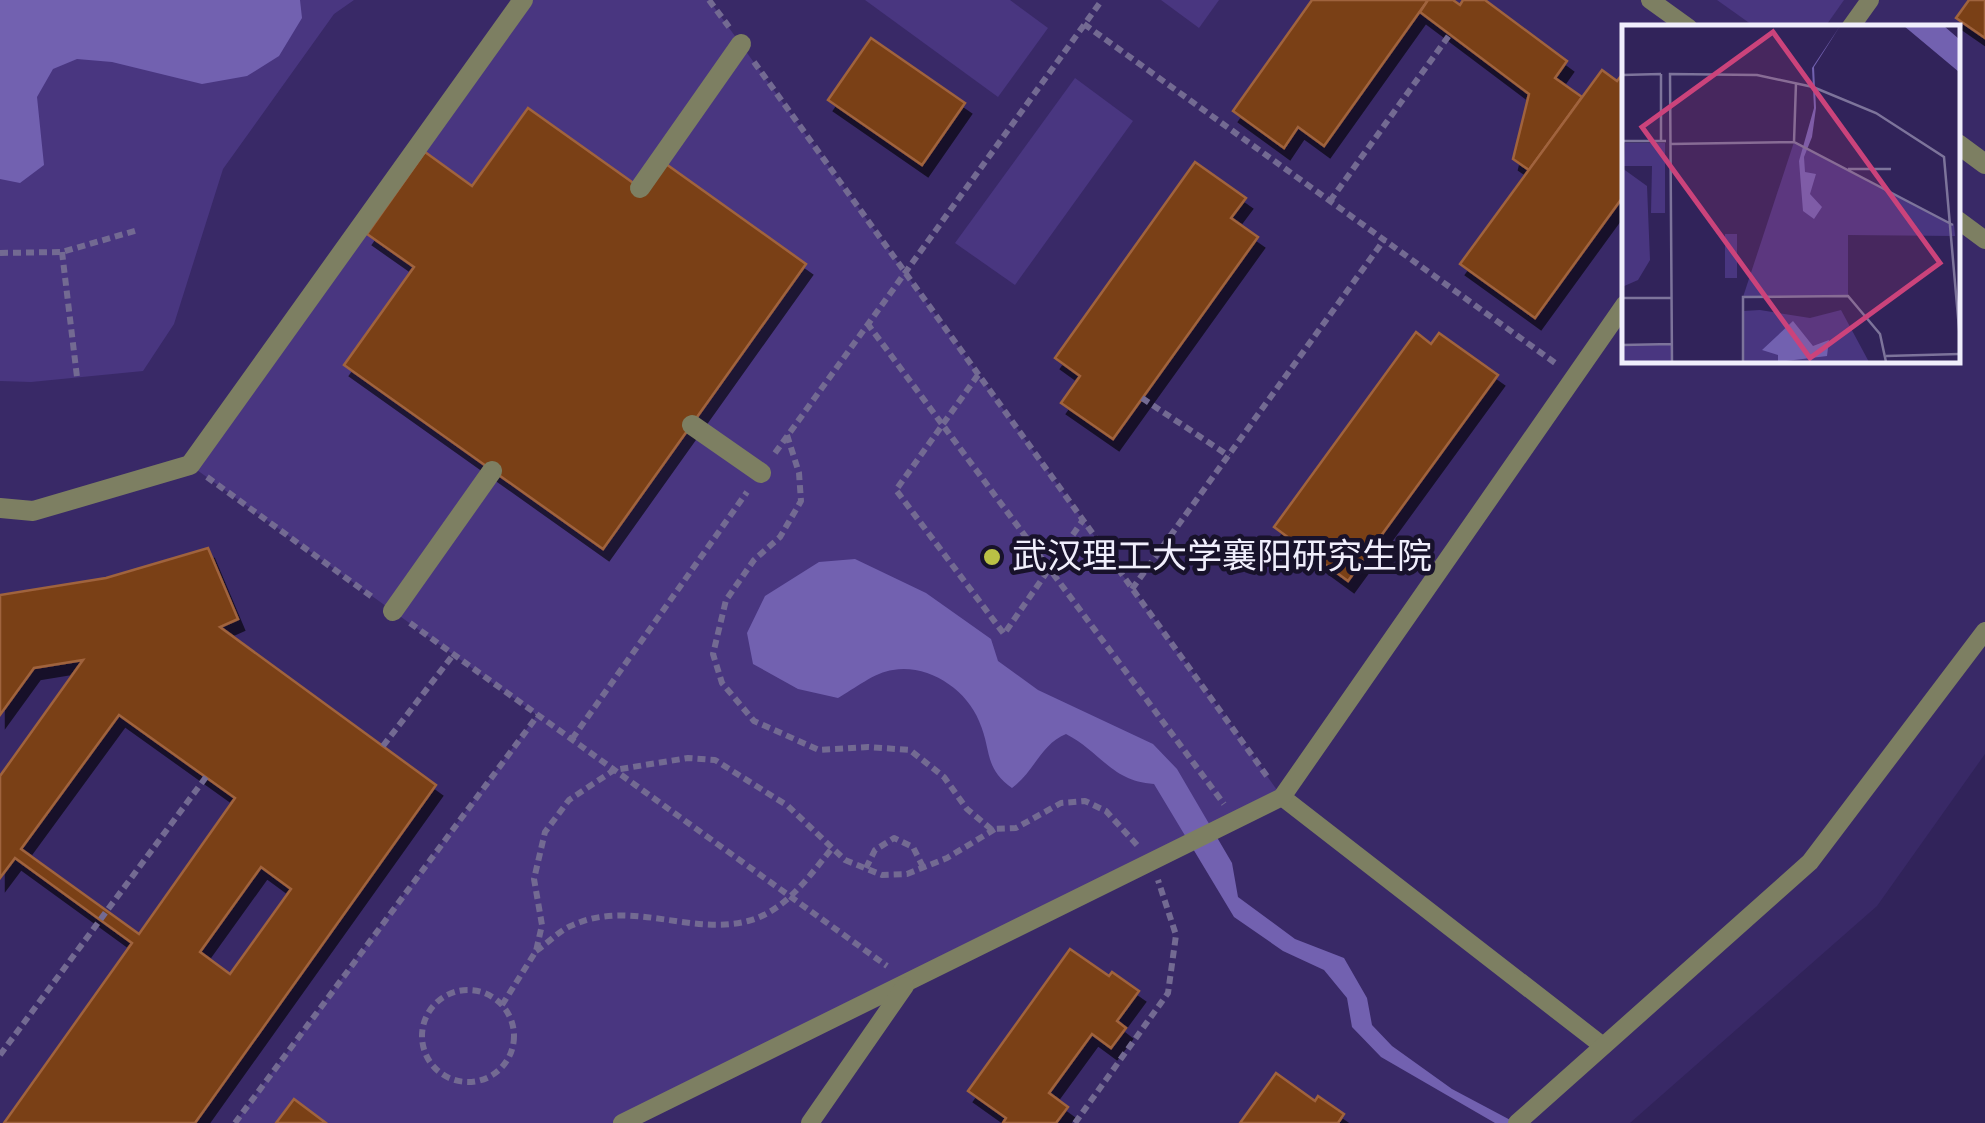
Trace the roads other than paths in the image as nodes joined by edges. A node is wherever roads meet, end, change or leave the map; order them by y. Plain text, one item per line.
1 (523, 0) edge
2 (1650, 0) edge
3 (1870, 0) edge
4 (1684, 25) edge
5 (1852, 25) edge
6 (740, 44) road end
7 (1960, 145) edge
8 (1985, 164) edge
9 (640, 188) dead end
10 (1960, 221) edge
11 (1985, 240) edge
12 (1622, 308) edge
13 (692, 425) dead end
14 (492, 471) dead end
15 (761, 473) road end
16 (0, 508) edge
17 (393, 612) road end
18 (1985, 631) edge
19 (1282, 797) junction
20 (908, 982) junction
21 (1603, 1046) junction
22 (622, 1123) edge
23 (810, 1123) edge
24 (1517, 1123) edge

1 - 16 street
2 - 4 lane
3 - 5 lane
6 - 9 street
7 - 8 street
10 - 11 lane
12 - 19 lane
13 - 15 street
14 - 17 street
18 - 21 lane
19 - 20 lane
19 - 21 lane
20 - 22 lane
20 - 23 lane
21 - 24 lane

